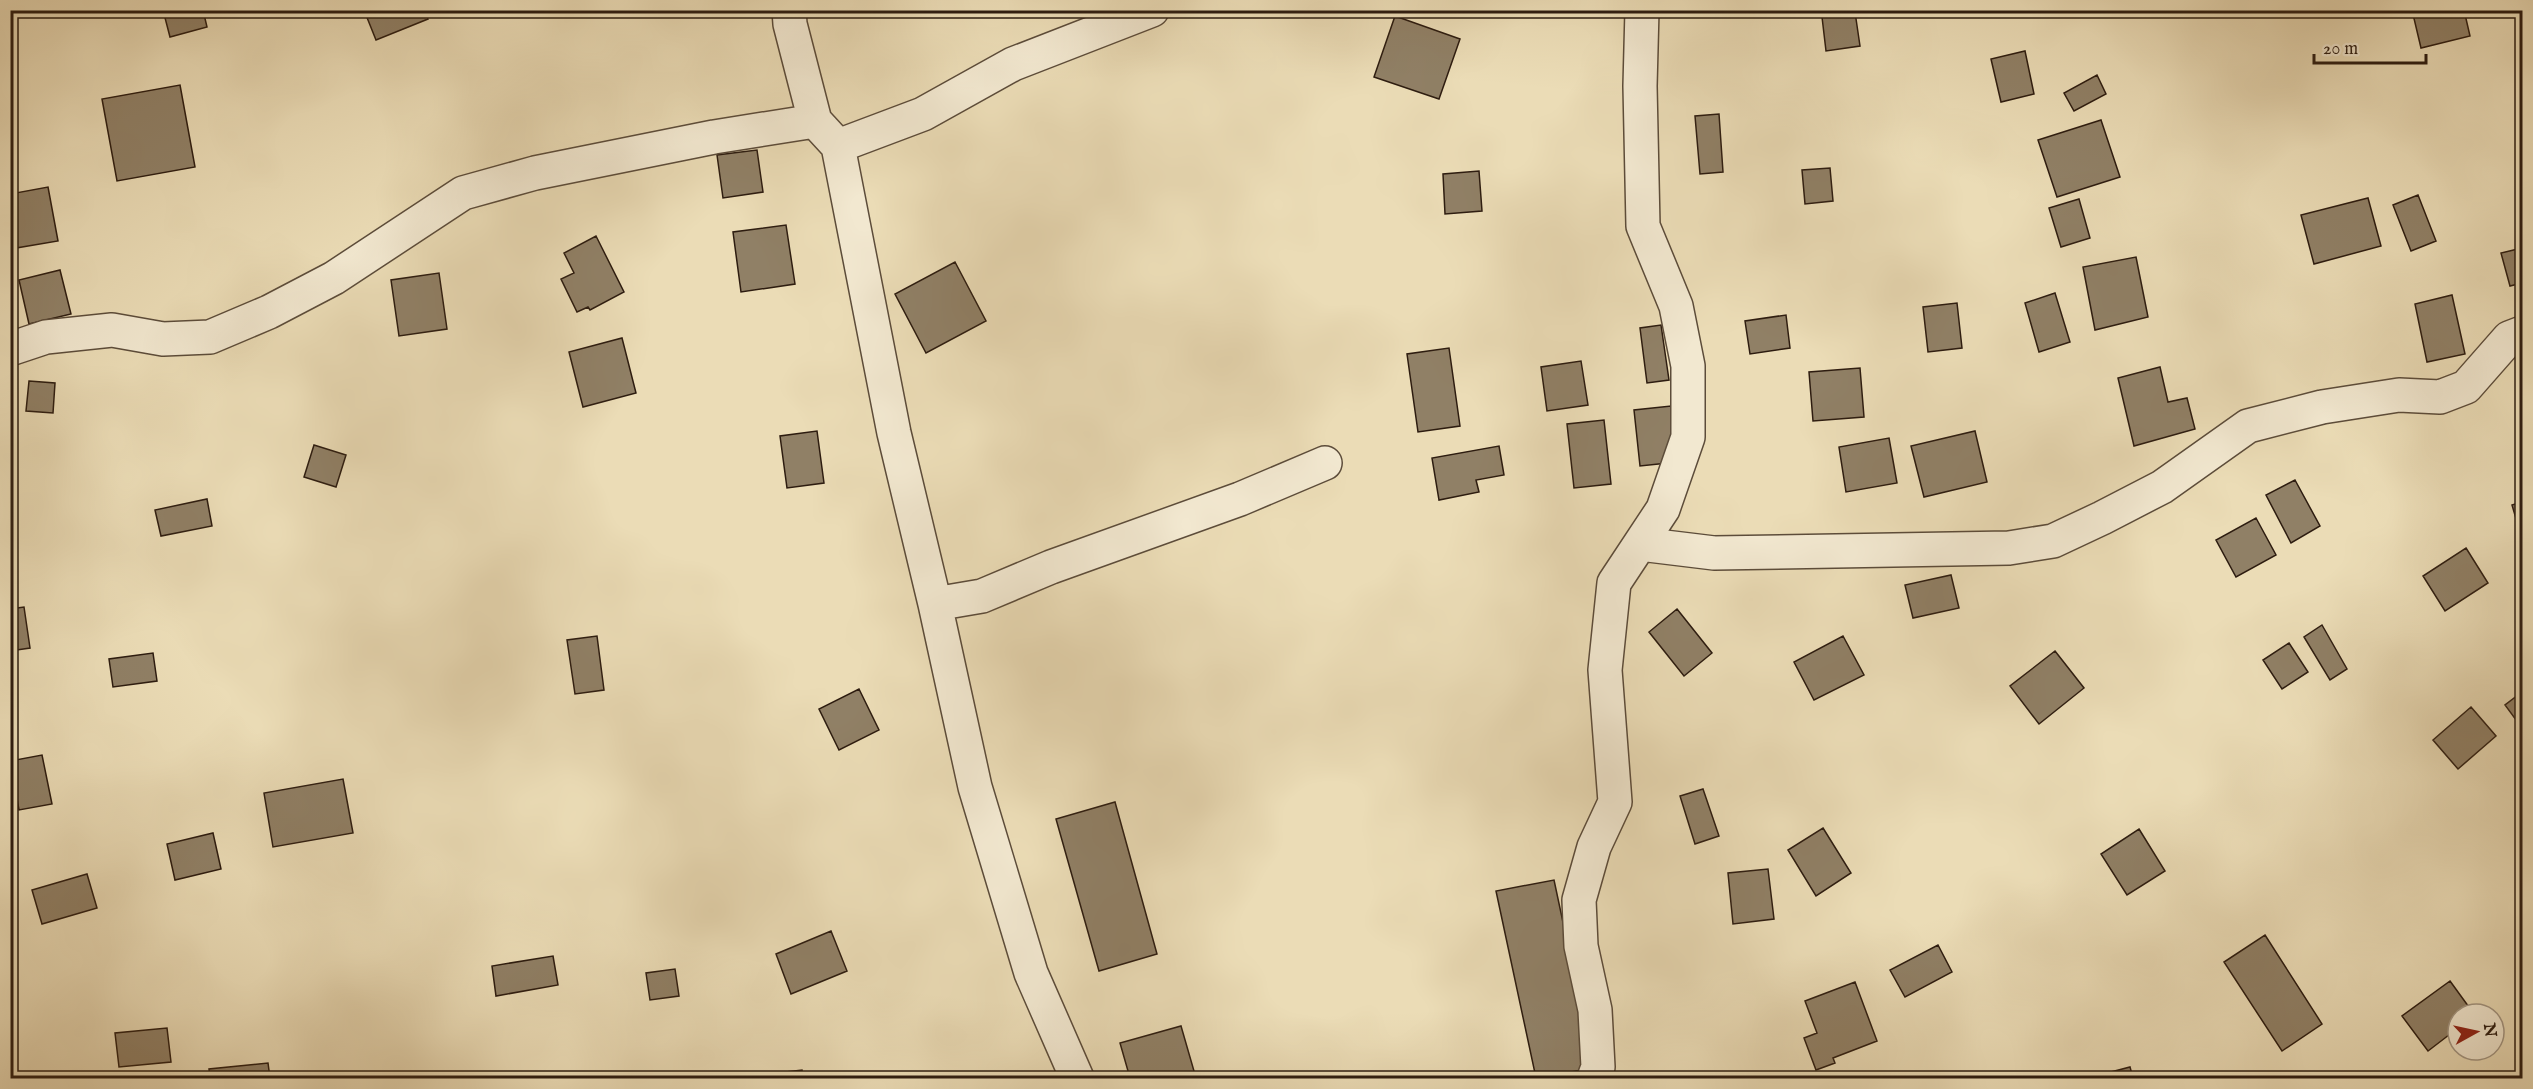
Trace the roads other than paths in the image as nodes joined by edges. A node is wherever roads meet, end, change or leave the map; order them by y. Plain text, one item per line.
1 (789, 10) edge
2 (1152, 10) edge
3 (1642, 10) edge
4 (815, 121) junction
5 (838, 146) junction
6 (2523, 333) edge
7 (10, 349) edge
8 (1325, 463) dead end
9 (1640, 544) junction
10 (935, 604) junction
11 (1077, 1078) edge
12 (1594, 1078) edge

1 - 4 street
2 - 5 street
3 - 9 street
4 - 5 street
4 - 7 street
5 - 10 street
6 - 9 street
8 - 10 street
9 - 12 street
10 - 11 street

